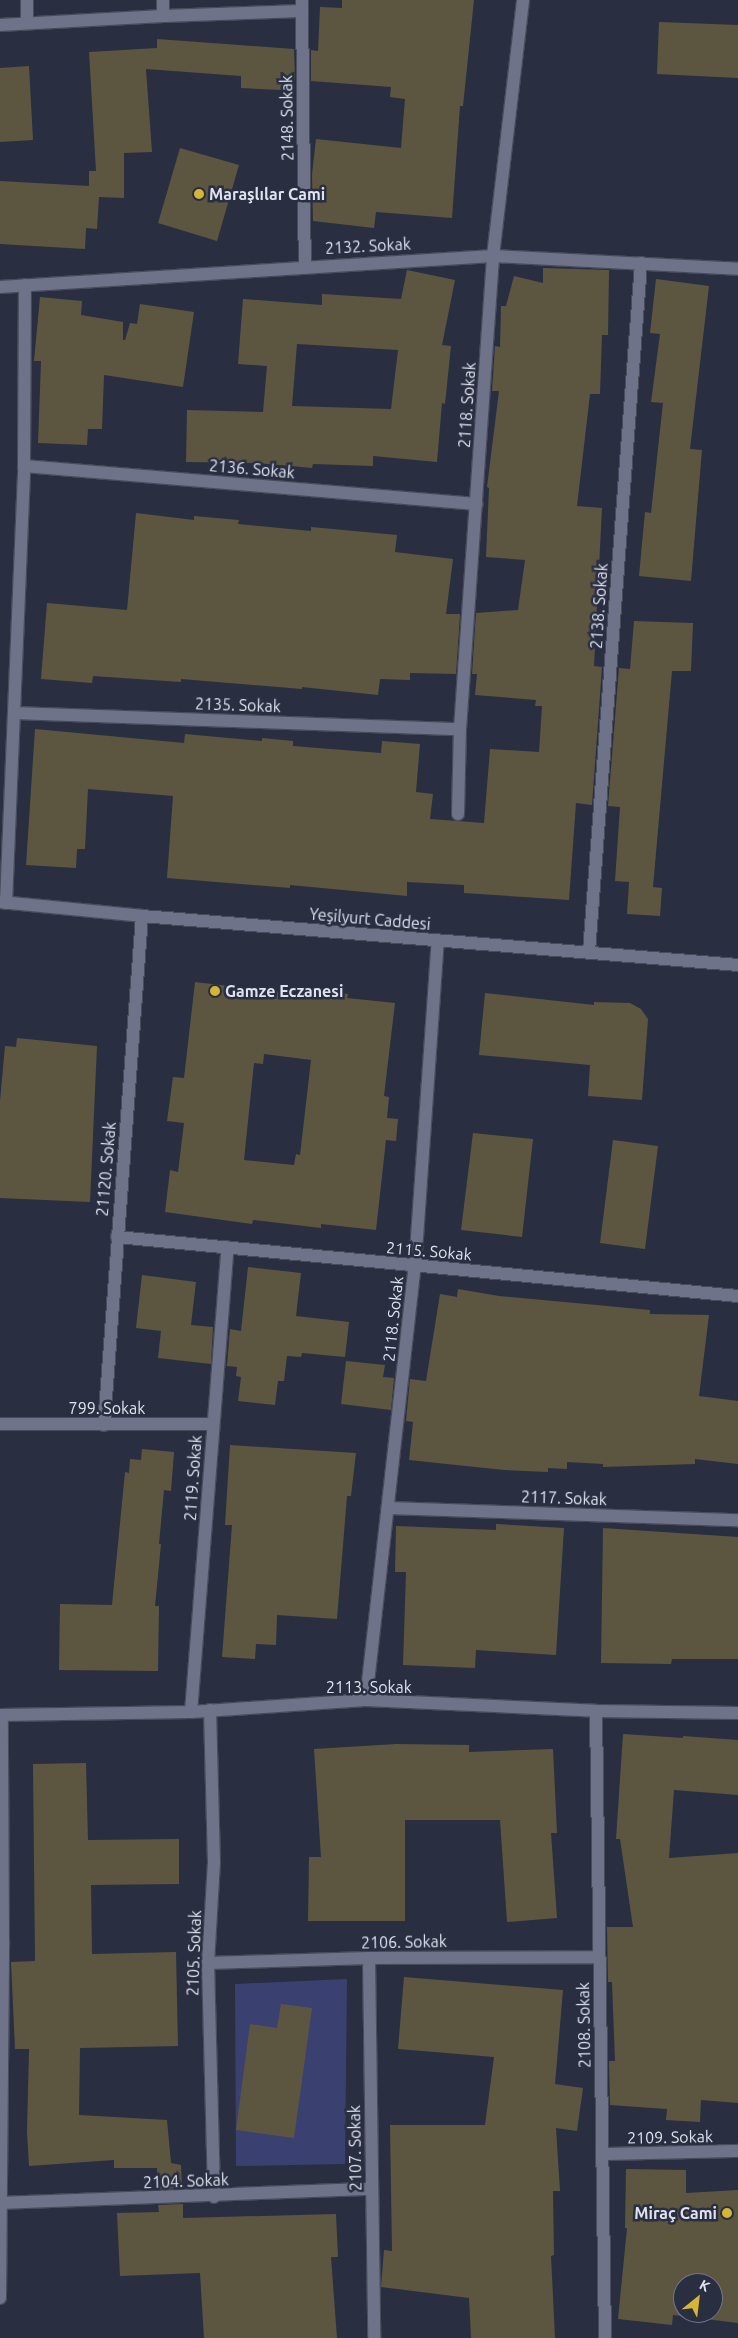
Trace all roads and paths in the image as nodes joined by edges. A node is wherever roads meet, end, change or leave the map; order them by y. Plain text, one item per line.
1 (27, 0) edge
2 (163, 0) edge
3 (523, 0) edge
4 (301, 6) edge
5 (163, 16) junction
6 (27, 23) junction
7 (0, 26) edge
8 (493, 256) junction
9 (641, 263) junction
10 (305, 266) junction
11 (738, 269) edge
12 (25, 285) junction
13 (0, 287) edge
14 (24, 466) junction
15 (476, 504) junction
16 (14, 713) junction
17 (460, 729) junction
18 (458, 814) dead end
19 (3, 903) edge
20 (142, 916) junction
21 (438, 940) junction
22 (588, 952) junction
23 (738, 965) edge
24 (117, 1237) junction
25 (228, 1247) junction
26 (415, 1266) junction
27 (738, 1296) edge
28 (0, 1424) edge
29 (213, 1424) junction
30 (104, 1425) junction
31 (388, 1508) junction
32 (738, 1520) edge
33 (366, 1700) junction
34 (210, 1710) junction
35 (596, 1711) junction
36 (191, 1712) junction
37 (738, 1713) edge
38 (1, 1714) edge
39 (2, 1940) edge
40 (599, 1957) junction
41 (369, 1958) junction
42 (208, 1963) junction
43 (738, 2152) edge
44 (602, 2154) junction
45 (0, 2179) edge
46 (372, 2189) junction
47 (214, 2196) junction
48 (1, 2203) edge
49 (0, 2298) edge
50 (374, 2338) edge
51 (606, 2338) edge

1 - 6 street
2 - 5 street
3 - 8 street, 2118. Sokak
4 - 5 street
4 - 10 street, 2148. Sokak
5 - 6 street
6 - 7 street
8 - 9 street, 2132. Sokak
8 - 10 street, 2132. Sokak
8 - 15 street, 2118. Sokak
9 - 11 street, 2132. Sokak
9 - 22 street, 2138. Sokak
10 - 12 street, 2132. Sokak
12 - 13 street, 2132. Sokak
12 - 14 street
14 - 15 street, 2136. Sokak
14 - 16 street
15 - 17 street, 2118. Sokak
16 - 17 street, 2135. Sokak
16 - 19 street
17 - 18 street, 2118. Sokak
19 - 20 street, Yeşilyurt Caddesi
20 - 21 street, Yeşilyurt Caddesi
20 - 24 street, 21120. Sokak
21 - 22 street, Yeşilyurt Caddesi
21 - 26 street, 2118. Sokak
22 - 23 street, Yeşilyurt Caddesi
24 - 25 street, 2115. Sokak
24 - 30 street, 21120. Sokak
25 - 26 street, 2115. Sokak
25 - 29 street, 2119. Sokak
26 - 27 street, 2115. Sokak
26 - 31 street, 2118. Sokak
28 - 30 street, 799. Sokak
29 - 30 street, 799. Sokak
29 - 36 street, 2119. Sokak
31 - 32 street, 2117. Sokak
31 - 33 street, 2118. Sokak
33 - 34 street, 2113. Sokak
33 - 35 street, 2113. Sokak
34 - 36 street, 2113. Sokak
34 - 42 street, 2105. Sokak
35 - 37 street, 2113. Sokak
35 - 40 street, 2108. Sokak
36 - 38 street, 2113. Sokak
38 - 39 street
39 - 45 street
40 - 41 street, 2106. Sokak
40 - 44 street, 2108. Sokak
41 - 42 street, 2106. Sokak
41 - 46 street, 2107. Sokak
42 - 47 street, 2105. Sokak
43 - 44 street, 2109. Sokak
44 - 51 street, 2108. Sokak
45 - 48 street
46 - 47 street, 2104. Sokak
46 - 50 street, 2107. Sokak
47 - 48 street, 2104. Sokak
48 - 49 street

